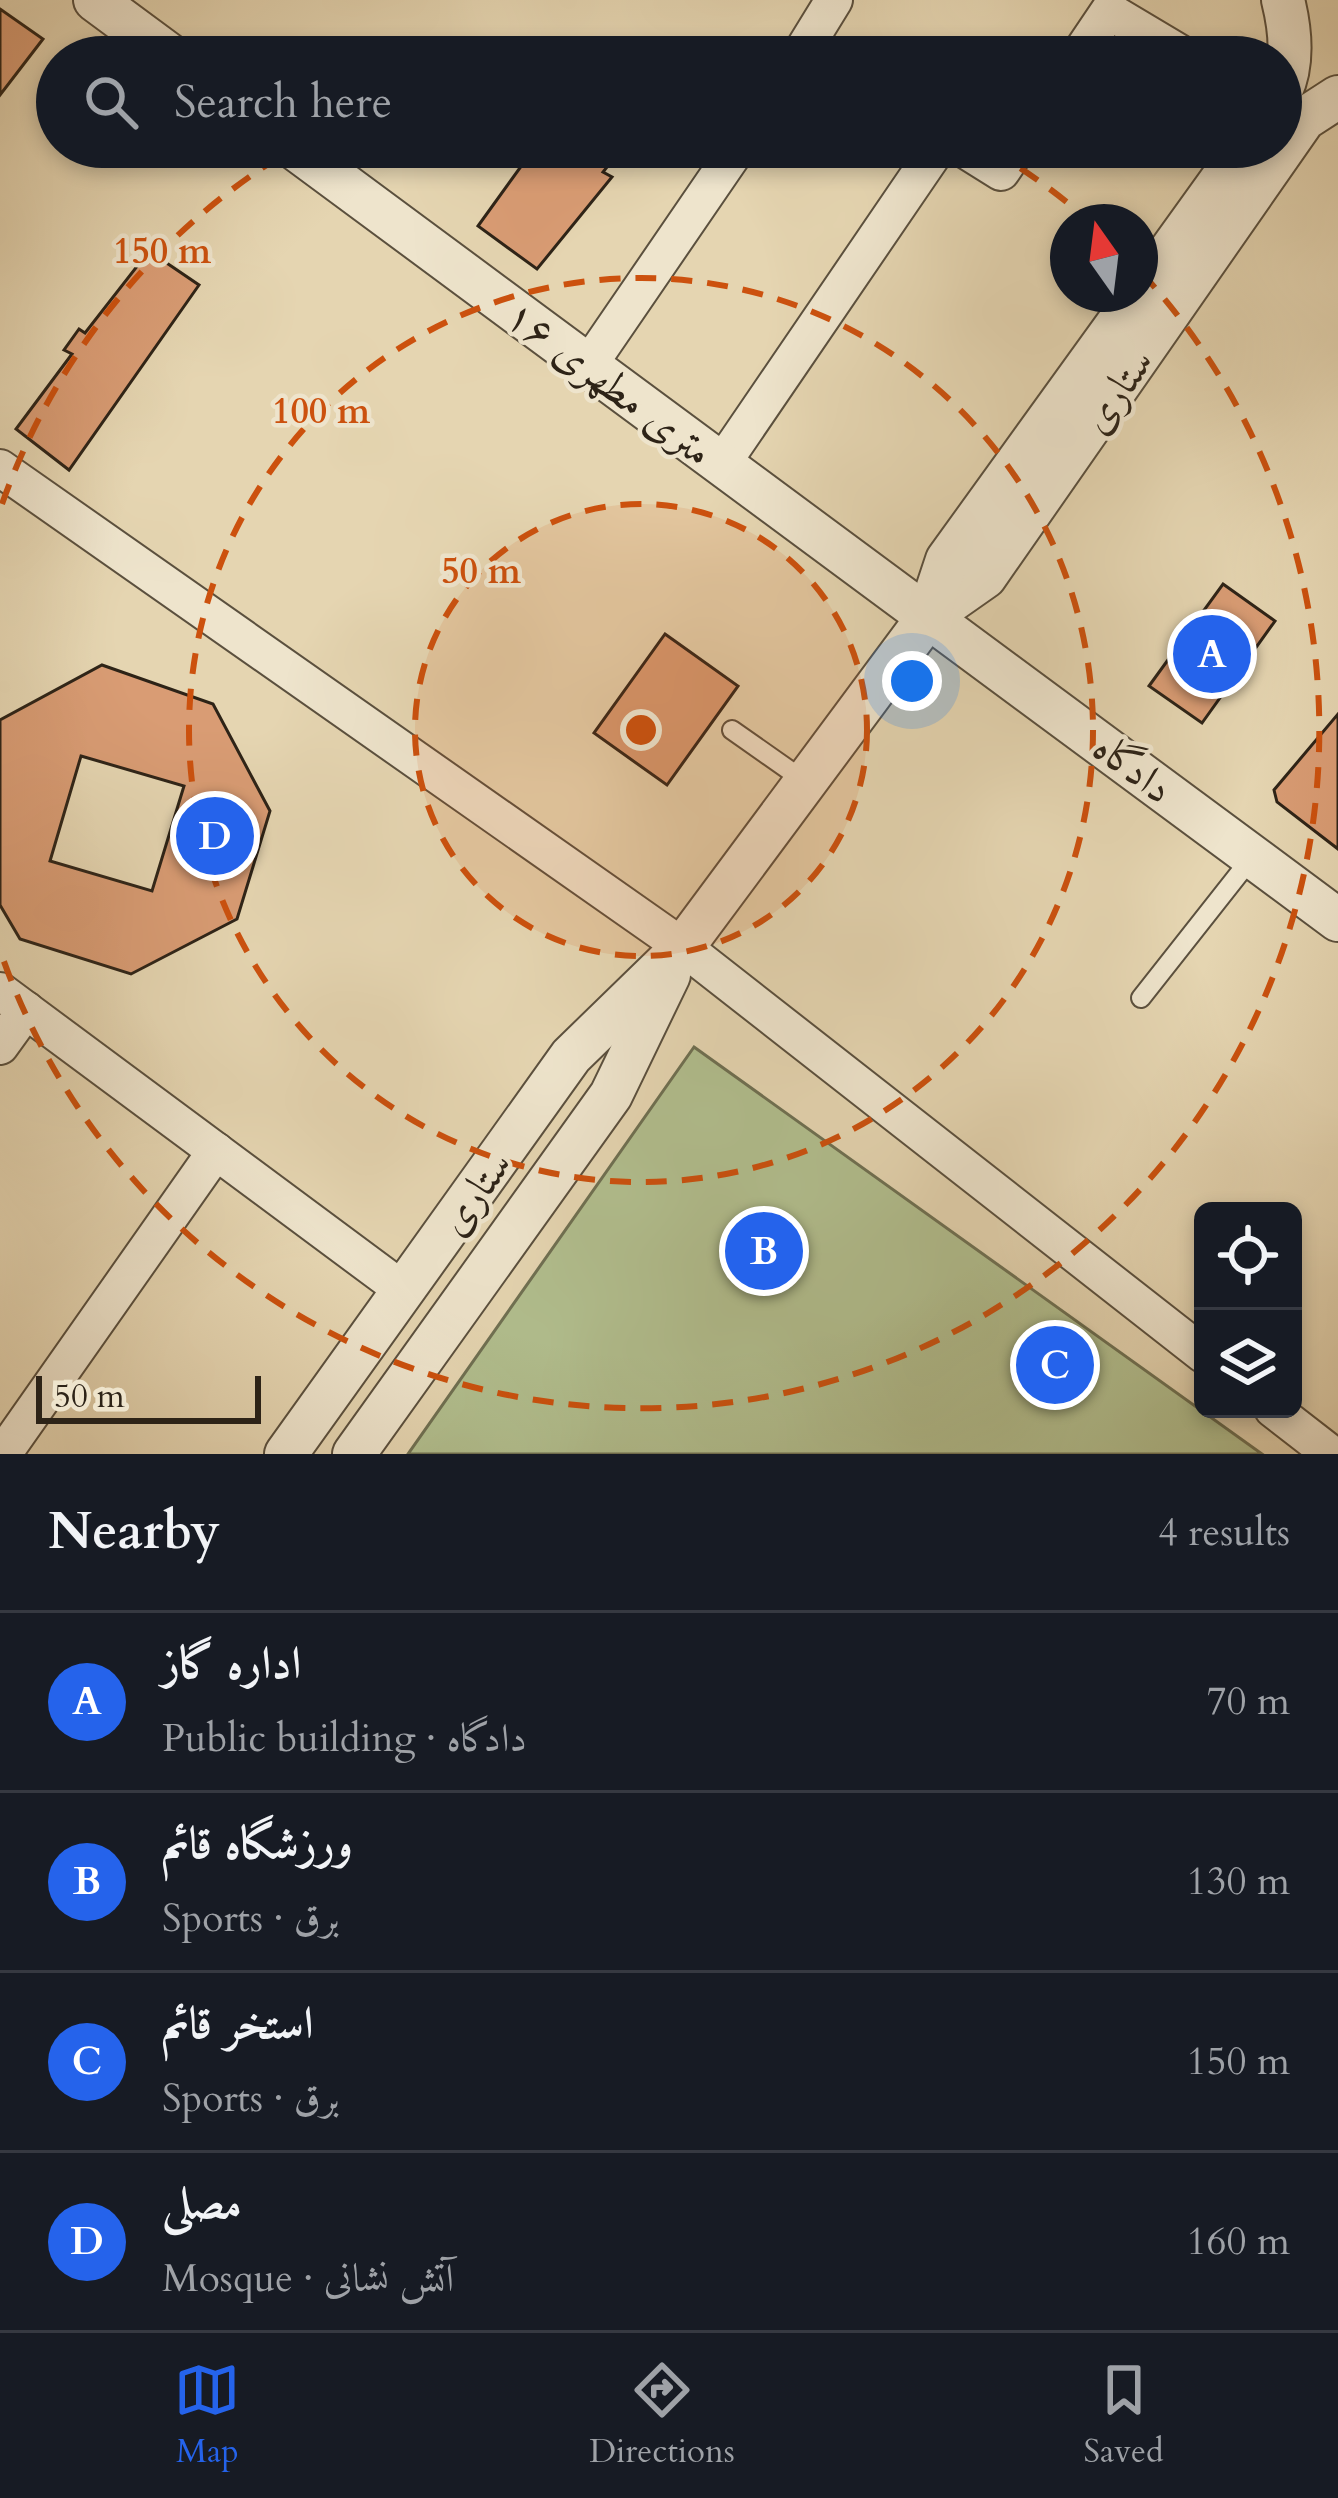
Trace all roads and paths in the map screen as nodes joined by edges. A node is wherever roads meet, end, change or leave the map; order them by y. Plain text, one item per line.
1 (95, 0) edge
2 (834, 0) edge
3 (1282, 0) edge
4 (144, 36) edge
5 (819, 36) edge
6 (1092, 36) edge
7 (1151, 36) edge
8 (1289, 36) edge
9 (1338, 98) edge
10 (1302, 122) edge
11 (321, 168) edge
12 (723, 168) edge
13 (924, 168) edge
14 (1230, 168) edge
15 (1270, 168) edge
16 (1158, 268) edge
17 (1126, 312) edge
18 (588, 366) junction
19 (721, 464) junction
20 (0, 468) edge
21 (928, 617) junction
22 (732, 730) dead end
23 (806, 782) junction
24 (1253, 856) junction
25 (1338, 920) edge
26 (682, 947) junction
27 (1141, 998) dead end
28 (13, 1000) edge
29 (0, 1046) edge
30 (216, 1151) junction
31 (404, 1290) junction
32 (1194, 1347) edge
33 (1284, 1418) edge
34 (3, 1454) edge
35 (286, 1454) edge
36 (354, 1454) edge
37 (1330, 1454) edge

1 - 4 street
2 - 5 street
3 - 8 street
6 - 7 street
9 - 10 street, ستاری
11 - 18 street, ۱۶ متری مطهری
12 - 18 street
13 - 19 street
14 - 16 street, ستاری
15 - 21 street, ستاری
17 - 21 street, ستاری
18 - 19 street, ۱۶ متری مطهری
19 - 21 street, ۱۶ متری مطهری
20 - 26 street
21 - 23 street, ستاری
21 - 24 street, دادگاه
22 - 23 lane
23 - 26 street, ستاری
24 - 25 street, دادگاه
24 - 27 lane
26 - 31 street, ستاری
26 - 32 street
26 - 36 street, ستاری
28 - 29 street
28 - 30 street
30 - 31 street
30 - 34 street
31 - 35 street, ستاری
33 - 37 street

